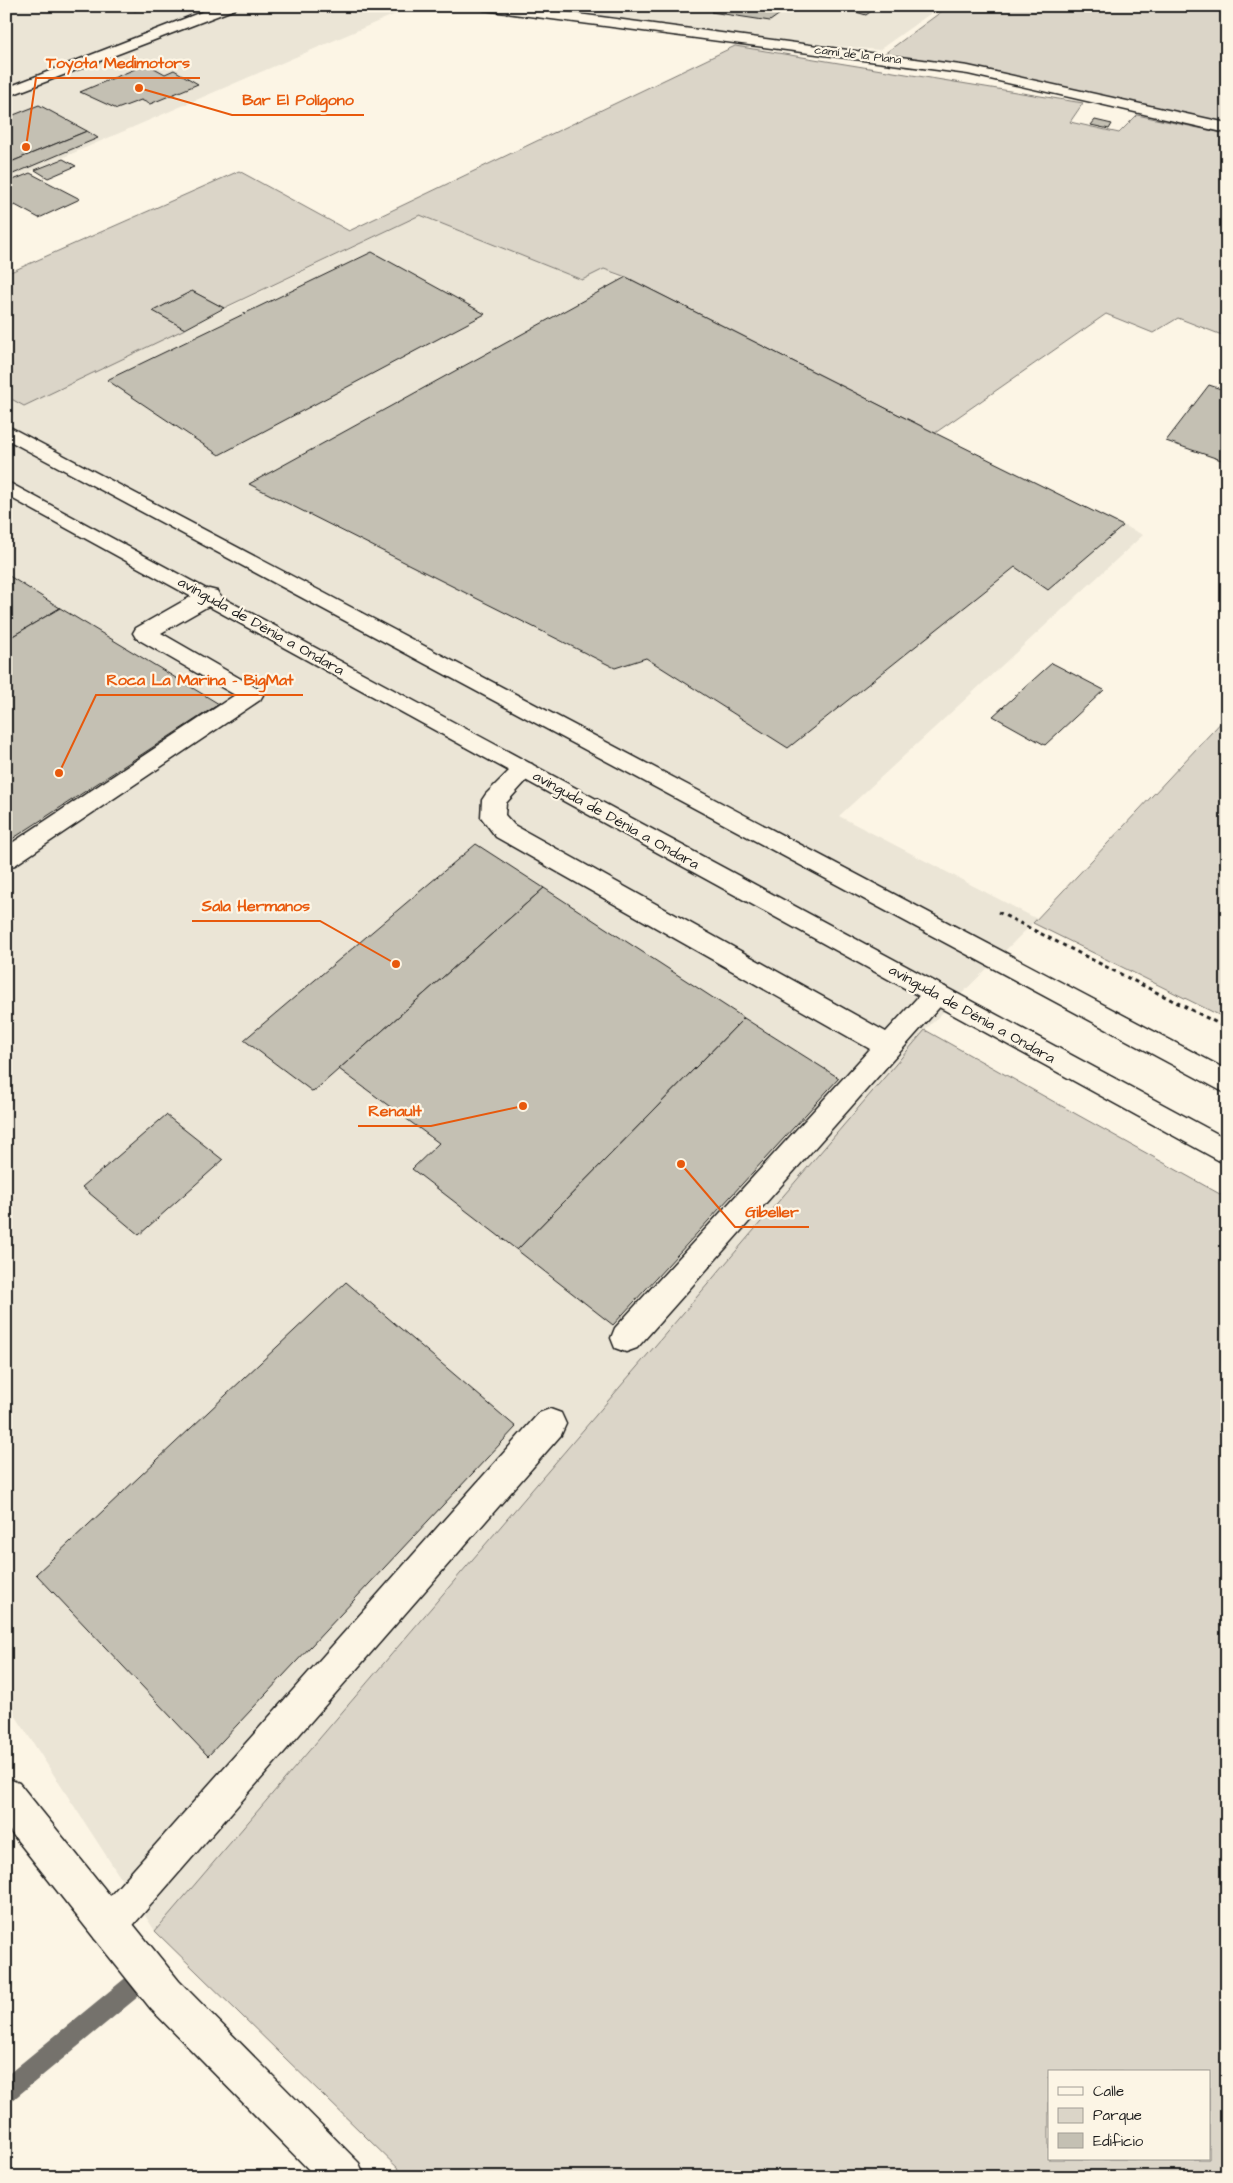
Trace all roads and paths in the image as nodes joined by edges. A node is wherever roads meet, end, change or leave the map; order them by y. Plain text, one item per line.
1 (230, 6) edge
2 (484, 6) edge
3 (6, 93) edge
4 (1227, 128) edge
5 (6, 431) edge
6 (6, 487) edge
7 (209, 596) junction
8 (524, 770) junction
9 (6, 859) edge
10 (1017, 921) dead end
11 (936, 994) junction
12 (1227, 1028) edge
13 (889, 1047) junction
14 (1227, 1083) edge
15 (1227, 1153) edge
16 (626, 1338) dead end
17 (550, 1424) dead end
18 (6, 1796) edge
19 (108, 1926) junction
20 (345, 2177) edge

1 - 3 main road
2 - 4 main road, camí de la Plana
5 - 14 main road
6 - 7 main road, avinguda de Dénia a Ondara
7 - 8 main road, avinguda de Dénia a Ondara
7 - 9 main road
8 - 11 main road, avinguda de Dénia a Ondara
8 - 13 main road
10 - 12 path
11 - 13 main road
11 - 15 main road, avinguda de Dénia a Ondara
13 - 16 main road
17 - 19 main road
18 - 19 main road
19 - 20 main road

